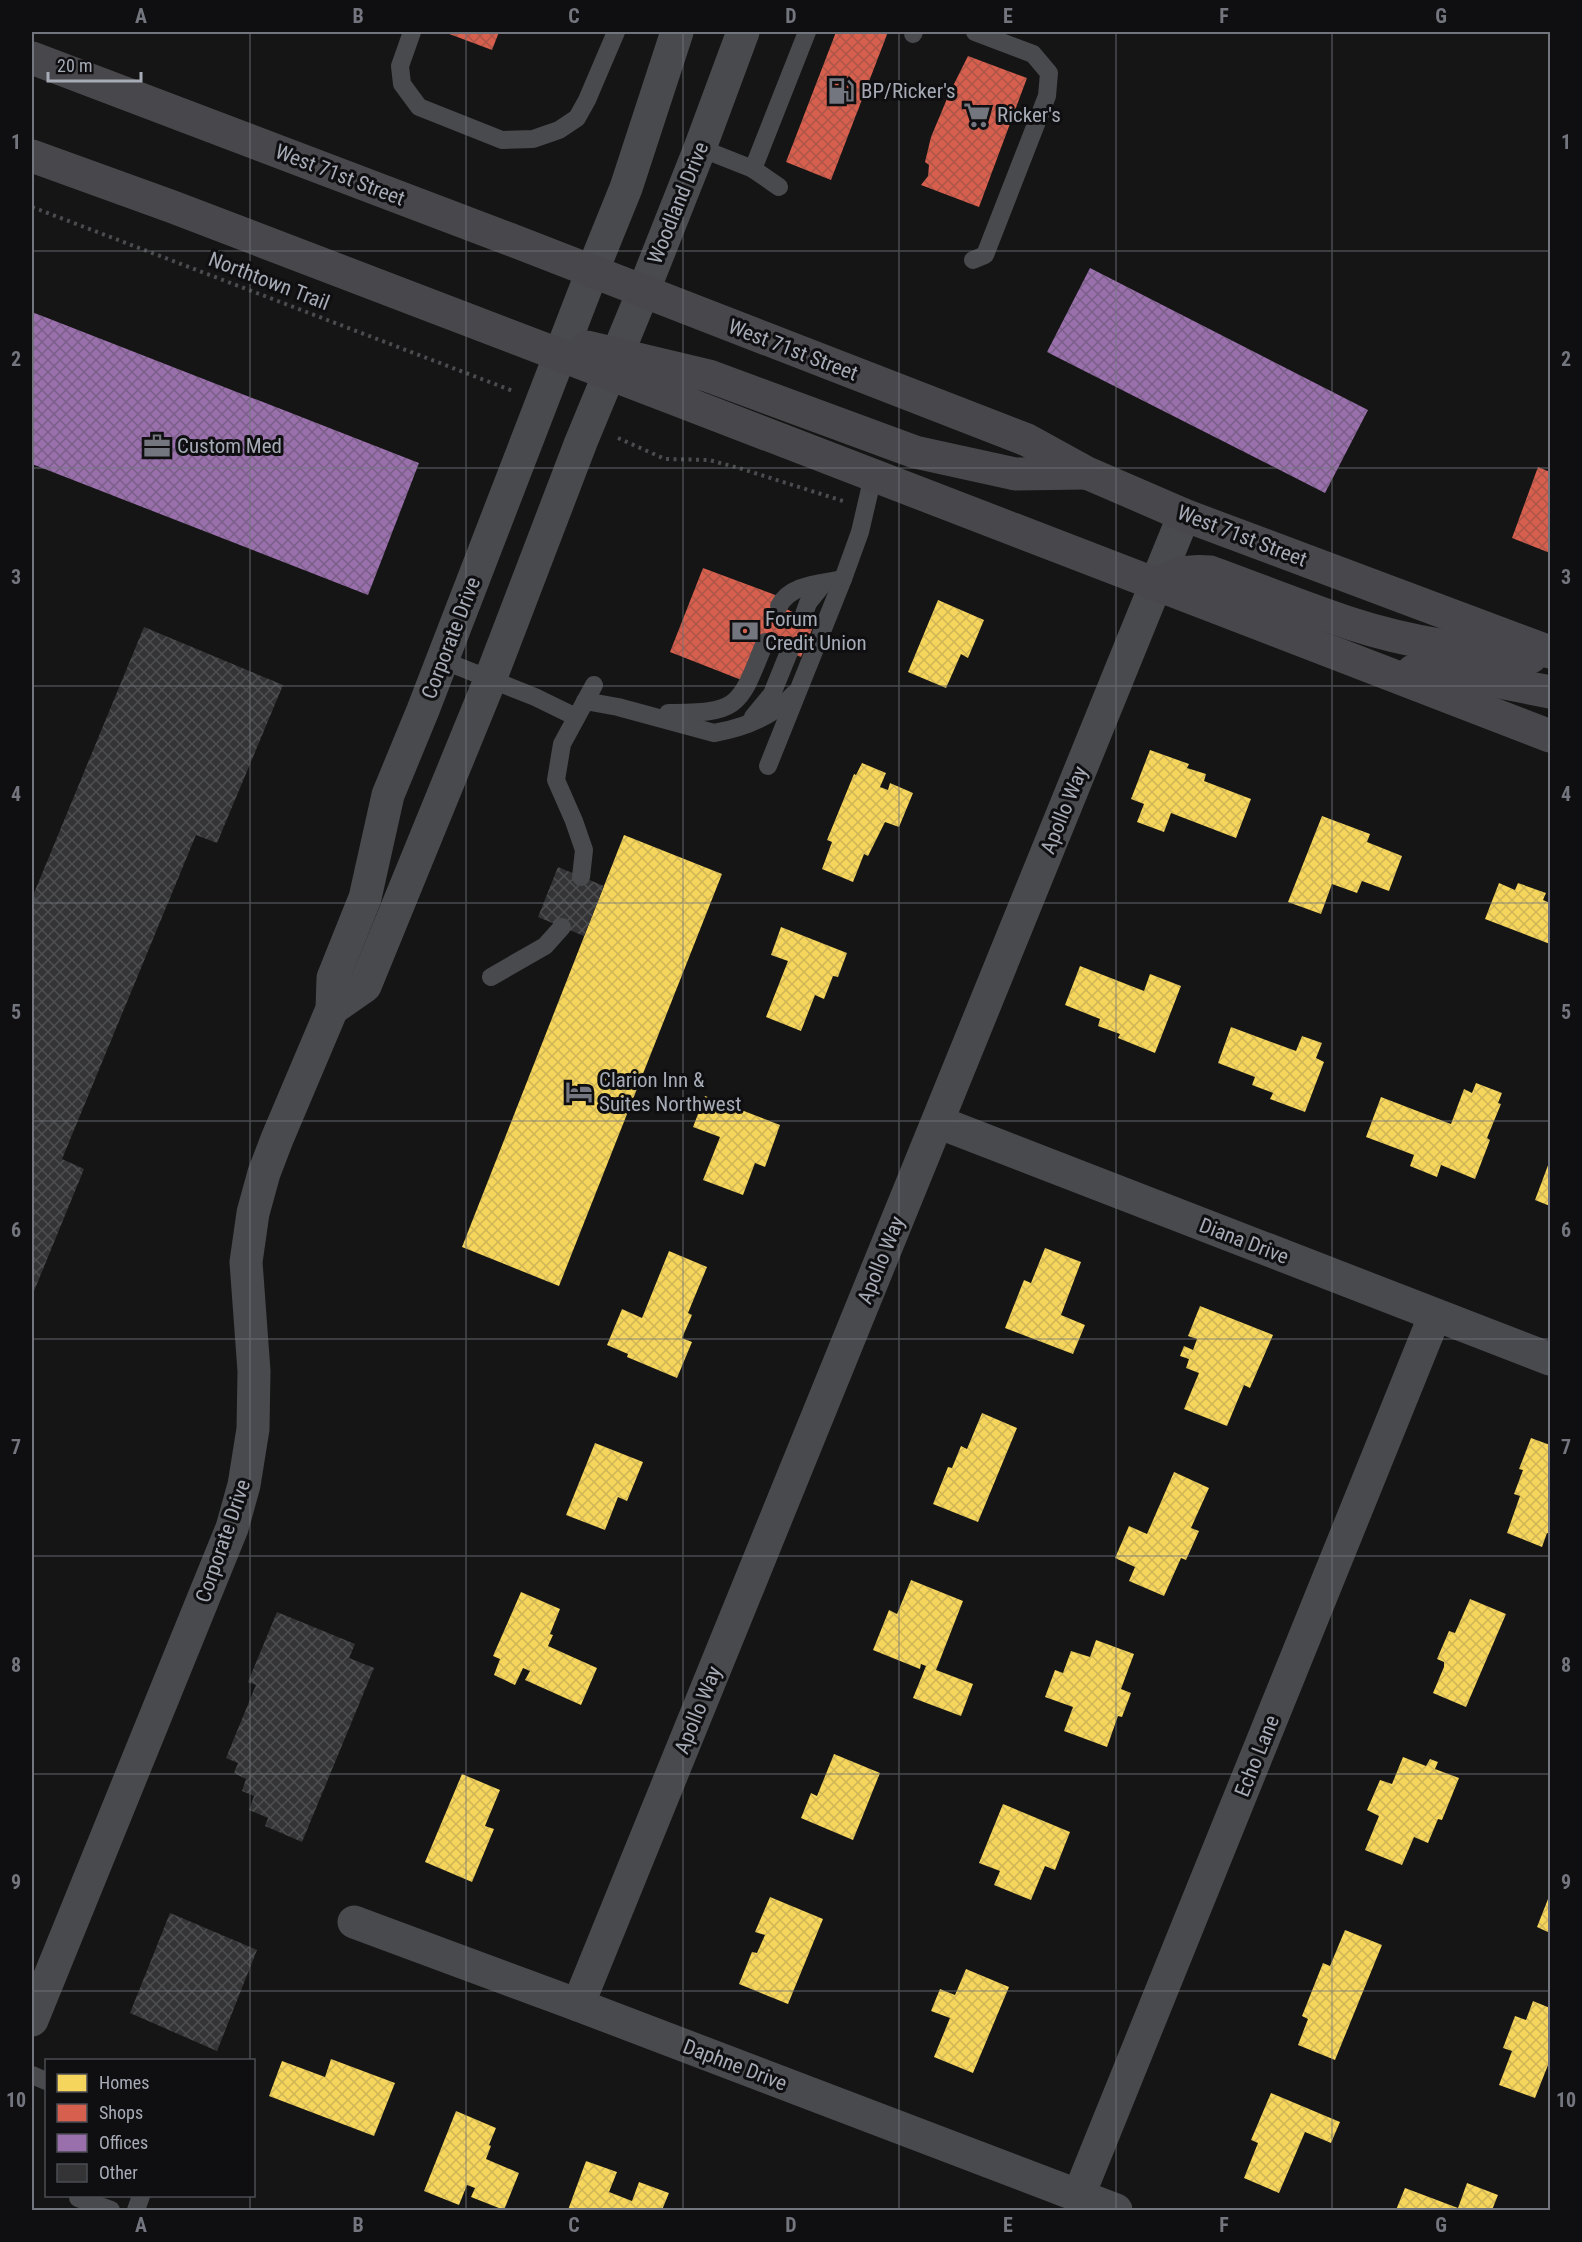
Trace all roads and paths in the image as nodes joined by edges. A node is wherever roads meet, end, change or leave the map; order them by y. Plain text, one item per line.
1 (412, 32) edge
2 (616, 32) edge
3 (676, 32) edge
4 (743, 32) edge
5 (807, 32) edge
6 (975, 32) edge
7 (32, 57) edge
8 (700, 148) junction
9 (32, 156) edge
10 (753, 169) junction
11 (779, 188) dead end
12 (32, 207) edge
13 (973, 260) dead end
14 (592, 272) junction
15 (643, 292) junction
16 (560, 356) junction
17 (613, 364) junction
18 (496, 383) dead end
19 (637, 447) dead end
20 (1088, 473) junction
21 (873, 476) junction
22 (846, 502) dead end
23 (1184, 515) junction
24 (843, 579) junction
25 (817, 585) junction
26 (1155, 585) junction
27 (776, 647) junction
28 (1551, 652) edge
29 (1551, 659) edge
30 (442, 660) junction
31 (1375, 668) junction
32 (490, 680) junction
33 (799, 687) junction
34 (1551, 692) edge
35 (585, 701) junction
36 (642, 713) junction
37 (674, 722) junction
38 (745, 724) junction
39 (1551, 736) edge
40 (768, 765) dead end
41 (581, 877) dead end
42 (562, 927) dead end
43 (491, 977) dead end
44 (332, 1009) junction
45 (938, 1122) junction
46 (1435, 1315) junction
47 (1551, 1359) edge
48 (354, 1922) dead end
49 (578, 2005) junction
50 (32, 2020) edge
51 (78, 2197) edge
52 (1078, 2197) junction
53 (111, 2211) edge
54 (1116, 2211) edge

1 - 2 lane
3 - 14 street
4 - 8 street, Woodland Drive
5 - 10 lane
6 - 13 lane
7 - 14 main road, West 71st Street
8 - 10 lane
8 - 15 street, Woodland Drive
9 - 16 main road
10 - 11 lane
12 - 18 path, Northtown Trail
14 - 15 main road, West 71st Street
14 - 16 street, Corporate Drive
15 - 17 street, Woodland Drive
15 - 20 main road, West 71st Street
16 - 17 main road
16 - 30 street, Corporate Drive
17 - 20 main road
17 - 21 main road
17 - 32 street
19 - 22 path
20 - 23 main road, West 71st Street
21 - 24 lane
21 - 26 main road
23 - 26 street, Apollo Way
23 - 28 main road, West 71st Street
24 - 25 lane
24 - 33 lane
25 - 25 lane
26 - 29 main road
26 - 31 main road
26 - 45 street, Apollo Way
27 - 36 lane
27 - 37 lane
27 - 38 lane
30 - 32 lane
30 - 44 street, Corporate Drive
31 - 34 main road
31 - 39 main road
32 - 35 lane
32 - 44 street
33 - 38 lane
33 - 40 lane
35 - 36 lane
35 - 41 lane
36 - 37 lane
37 - 38 lane
42 - 43 lane
44 - 50 street, Corporate Drive
45 - 46 street, Diana Drive
45 - 49 street, Apollo Way
46 - 47 street, Diana Drive
46 - 52 street, Echo Lane
48 - 49 street, Daphne Drive
49 - 52 street, Daphne Drive
51 - 53 lane
52 - 54 street, Daphne Drive

